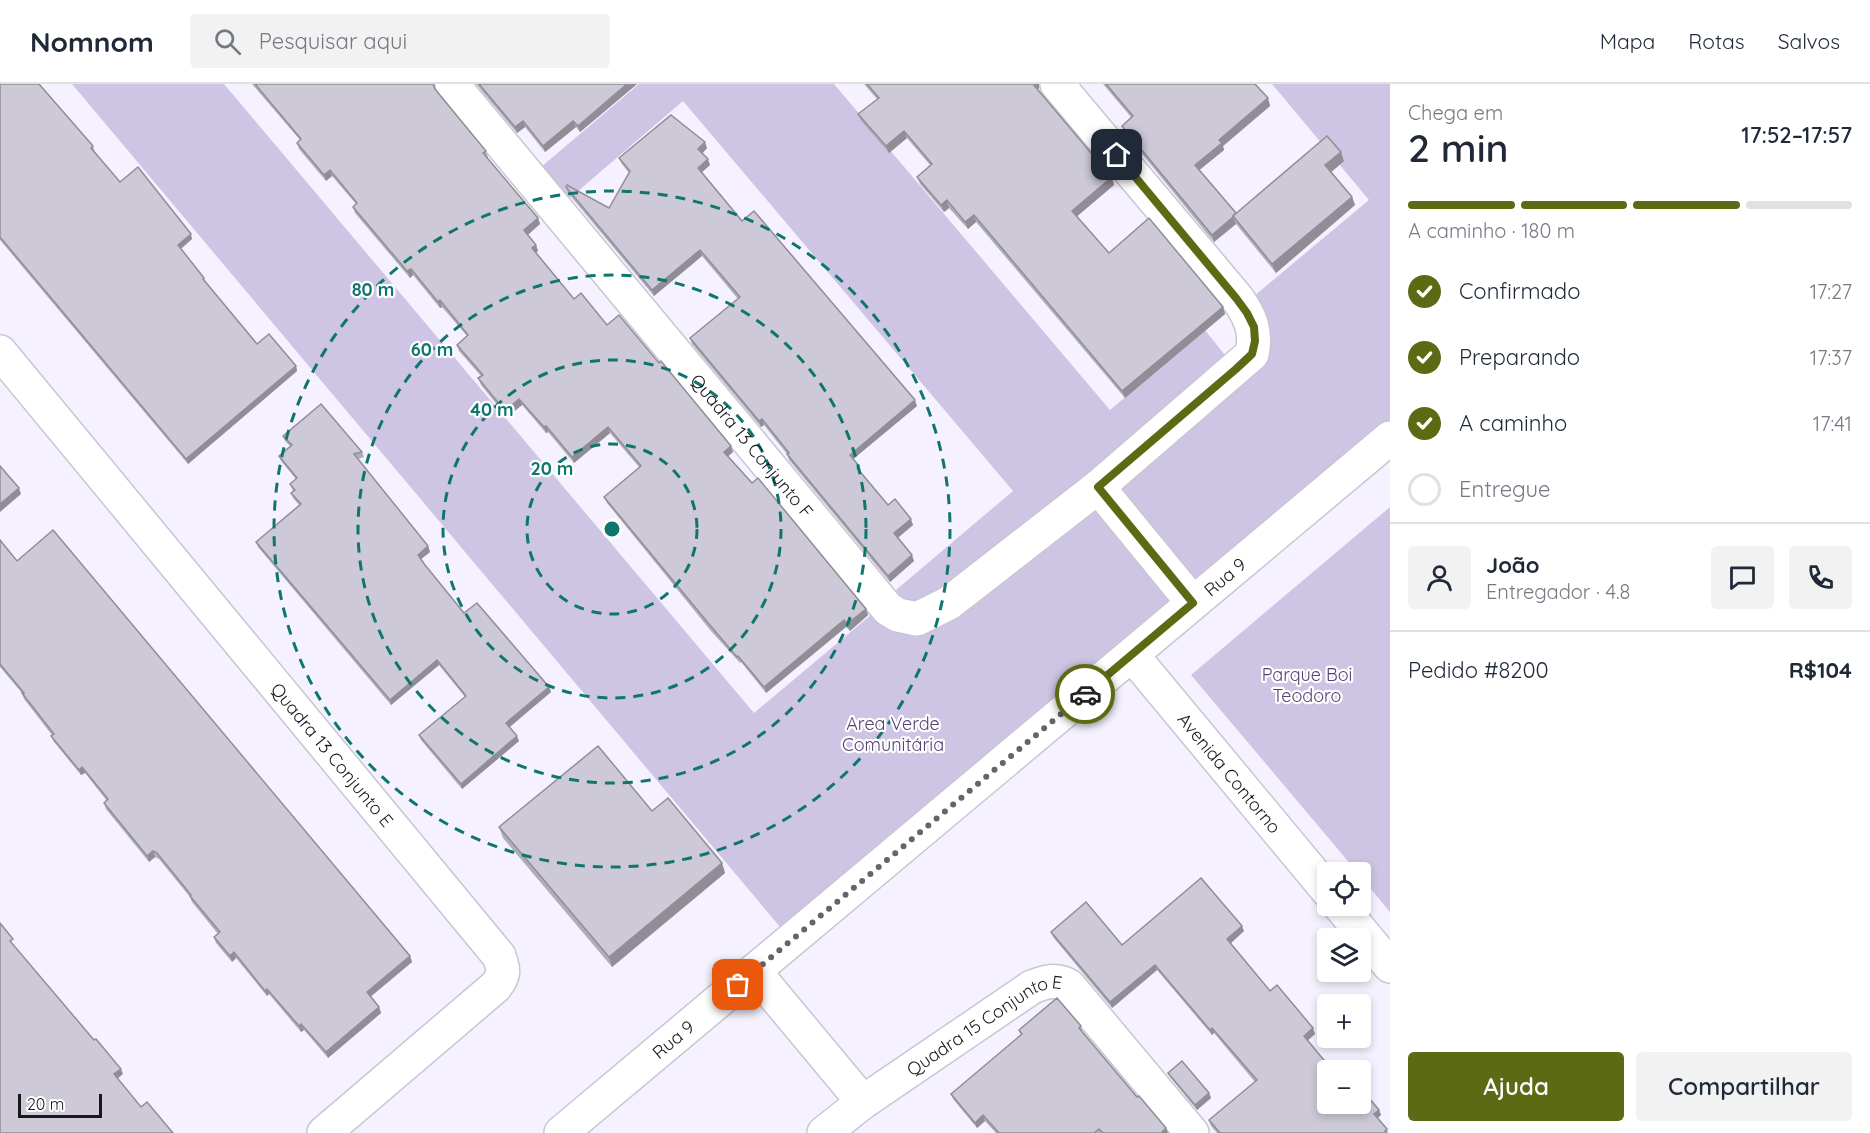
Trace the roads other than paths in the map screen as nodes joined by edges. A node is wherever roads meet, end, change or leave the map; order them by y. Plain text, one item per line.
1 (452, 84) edge
2 (1057, 84) edge
3 (0, 352) edge
4 (1390, 438) edge
5 (1098, 487) junction
6 (1193, 603) junction
7 (1132, 655) junction
8 (1317, 878) edge
9 (1348, 916) edge
10 (1390, 966) edge
11 (754, 971) junction
12 (863, 1102) junction
13 (324, 1133) edge
14 (561, 1133) edge
15 (824, 1133) edge
16 (1192, 1133) edge

1 - 5 street, Quadra 13 Conjunto F
2 - 5 street, Quadra 13 Conjunto F
3 - 13 street, Quadra 13 Conjunto E
4 - 6 street, Rua 9
5 - 6 street
6 - 7 street, Rua 9
7 - 8 street, Avenida Contorno
7 - 11 street, Rua 9
9 - 10 street
11 - 12 street
11 - 14 street, Rua 9
12 - 15 street
12 - 16 street, Quadra 15 Conjunto E

